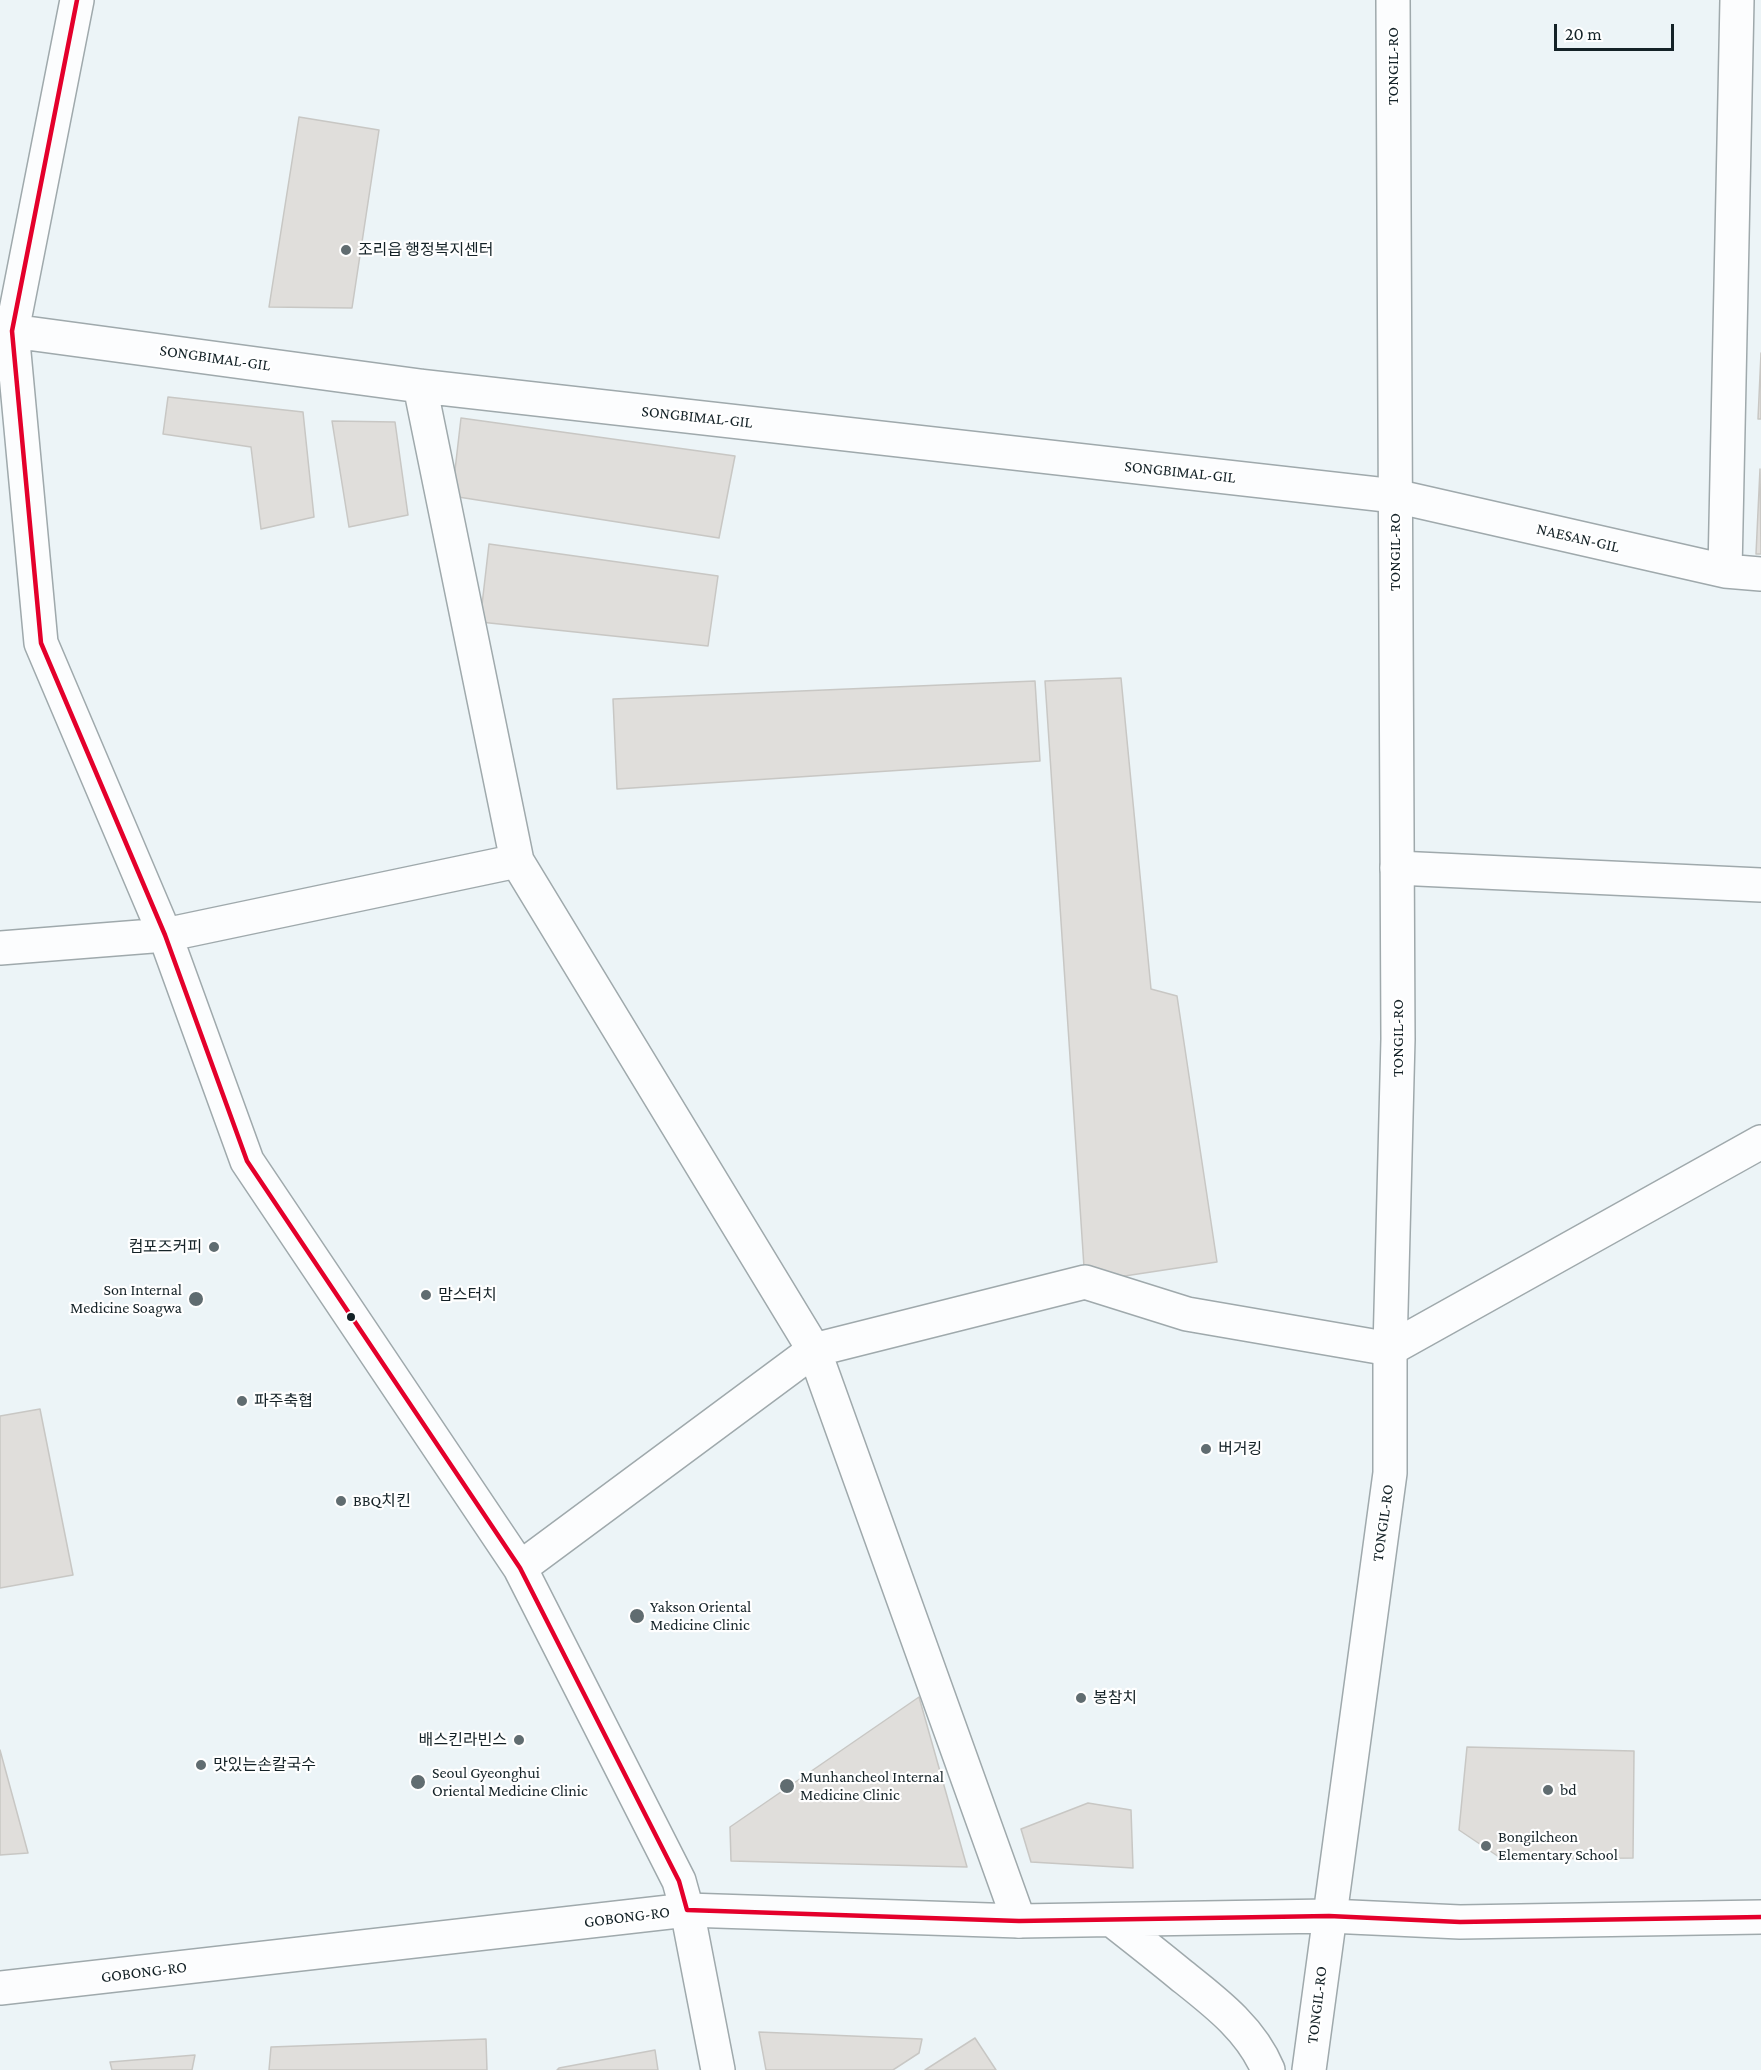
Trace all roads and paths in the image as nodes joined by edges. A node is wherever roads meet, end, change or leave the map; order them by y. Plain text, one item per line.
1 (77, 0) edge
2 (1393, 0) edge
3 (1737, 0) edge
4 (6, 331) edge
5 (420, 386) junction
6 (1395, 496) junction
7 (1725, 571) junction
8 (1761, 574) edge
9 (518, 861) junction
10 (1397, 868) junction
11 (1761, 885) edge
12 (165, 935) junction
13 (0, 948) edge
14 (1761, 1142) edge
15 (1390, 1349) junction
16 (814, 1350) junction
17 (520, 1568) junction
18 (687, 1910) junction
19 (1329, 1916) junction
20 (1761, 1917) edge
21 (1112, 1920) junction
22 (1019, 1921) junction
23 (0, 1988) edge
24 (718, 2070) edge
25 (1268, 2070) edge
26 (1309, 2070) edge

1 - 4 street
2 - 6 street, TONGIL-RO
3 - 7 street
4 - 5 street, SONGBIMAL-GIL
4 - 12 street
5 - 6 street, SONGBIMAL-GIL
5 - 9 street
6 - 7 street, NAESAN-GIL
6 - 10 street, TONGIL-RO
7 - 8 street, NAESAN-GIL
9 - 12 street
9 - 16 street
10 - 11 street
10 - 15 street, TONGIL-RO
12 - 13 street
12 - 17 street
14 - 15 street
15 - 16 street
15 - 19 street, TONGIL-RO
16 - 17 street
16 - 22 street
17 - 18 street
18 - 22 street, GOBONG-RO
18 - 23 street, GOBONG-RO
18 - 24 street
19 - 20 street, GOBONG-RO
19 - 21 street, GOBONG-RO
19 - 26 street, TONGIL-RO
21 - 22 street, GOBONG-RO
21 - 25 street

